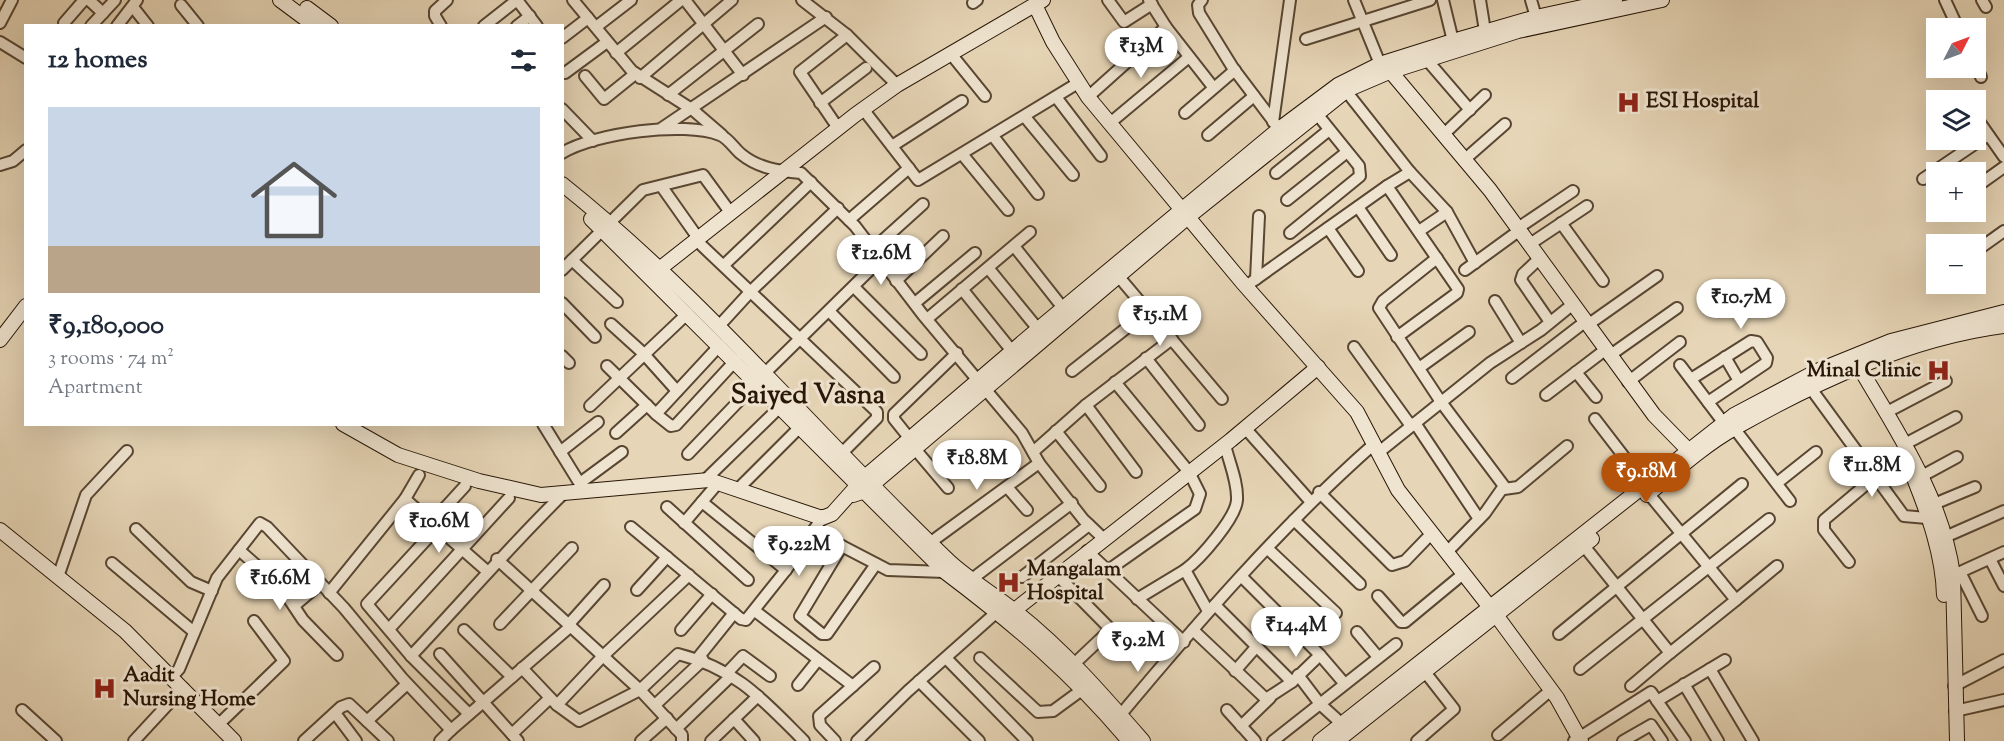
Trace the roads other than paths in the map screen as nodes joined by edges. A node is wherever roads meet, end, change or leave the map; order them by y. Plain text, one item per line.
1 (12, 0) edge
2 (84, 0) edge
3 (89, 0) edge
4 (115, 0) edge
5 (280, 0) edge
6 (296, 0) edge
7 (447, 0) edge
8 (631, 0) edge
9 (683, 0) edge
10 (732, 0) edge
11 (802, 0) edge
12 (1108, 0) edge
13 (1202, 0) edge
14 (1290, 0) edge
15 (1354, 0) edge
16 (1430, 0) edge
17 (1443, 0) edge
18 (1480, 0) edge
19 (1531, 0) edge
20 (1615, 0) edge
21 (1662, 0) edge
22 (1945, 0) edge
23 (580, 2) edge
24 (1039, 2) edge
25 (1150, 2) edge
26 (135, 3) edge
27 (181, 5) dead end
28 (103, 13) junction
29 (530, 16) junction
30 (826, 17) junction
31 (1536, 17) junction
32 (588, 18) junction
33 (1953, 18) edge
34 (1362, 21) junction
35 (0, 23) edge
36 (64, 23) dead end
37 (93, 24) edge
38 (119, 24) edge
39 (147, 24) edge
40 (196, 24) edge
41 (312, 24) edge
42 (328, 24) edge
43 (440, 24) edge
44 (487, 24) edge
45 (520, 24) edge
46 (536, 24) edge
47 (704, 24) junction
48 (758, 24) dead end
49 (596, 27) junction
50 (1166, 27) junction
51 (1485, 31) junction
52 (847, 35) junction
53 (564, 36) edge
54 (1306, 39) dead end
55 (1453, 41) junction
56 (0, 42) edge
57 (607, 42) junction
58 (724, 51) junction
59 (616, 53) junction
60 (951, 54) junction
61 (24, 57) edge
62 (1189, 57) junction
63 (1428, 60) junction
64 (1384, 66) junction
65 (866, 68) dead end
66 (1235, 70) junction
67 (565, 73) dead end
68 (742, 75) junction
69 (585, 76) dead end
70 (637, 76) junction
71 (1078, 83) junction
72 (897, 85) junction
73 (1213, 87) junction
74 (1346, 91) junction
75 (668, 95) junction
76 (1485, 95) dead end
77 (985, 96) dead end
78 (1254, 96) junction
79 (1088, 97) junction
80 (1056, 98) junction
81 (962, 101) dead end
82 (820, 103) junction
83 (863, 109) junction
84 (693, 110) junction
85 (1470, 110) junction
86 (564, 111) edge
87 (1185, 113) dead end
88 (1317, 114) junction
89 (1025, 117) junction
90 (1110, 123) junction
91 (1505, 124) dead end
92 (838, 128) junction
93 (1280, 130) junction
94 (1329, 130) junction
95 (658, 131) junction
96 (1986, 132) edge
97 (723, 135) junction
98 (1208, 135) dead end
99 (1443, 135) junction
100 (1988, 135) junction
101 (993, 136) junction
102 (593, 141) junction
103 (892, 146) junction
104 (24, 152) edge
105 (564, 152) edge
106 (1347, 152) junction
107 (962, 154) junction
108 (1101, 156) dead end
109 (2004, 157) edge
110 (1464, 160) junction
111 (0, 165) edge
112 (2004, 167) edge
113 (909, 168) junction
114 (781, 171) junction
115 (1410, 172) junction
116 (1276, 173) dead end
117 (1073, 175) dead end
118 (1923, 179) dead end
119 (1986, 180) edge
120 (811, 182) junction
121 (564, 186) edge
122 (1387, 186) junction
123 (662, 187) junction
124 (1573, 191) dead end
125 (1038, 194) dead end
126 (564, 197) edge
127 (1287, 200) dead end
128 (923, 204) dead end
129 (1587, 206) dead end
130 (1358, 207) junction
131 (838, 208) junction
132 (1008, 210) dead end
133 (730, 212) junction
134 (1185, 212) junction
135 (1447, 212) junction
136 (1258, 216) dead end
137 (849, 220) junction
138 (1561, 223) junction
139 (608, 226) junction
140 (1328, 228) junction
141 (1519, 229) junction
142 (1419, 231) junction
143 (2004, 231) edge
144 (1030, 232) dead end
145 (1290, 232) dead end
146 (943, 236) dead end
147 (697, 239) junction
148 (1530, 244) junction
149 (1986, 244) edge
150 (1014, 246) junction
151 (872, 250) junction
152 (975, 253) dead end
153 (1391, 255) dead end
154 (1437, 258) junction
155 (1540, 258) junction
156 (572, 260) junction
157 (880, 260) junction
158 (1475, 263) junction
159 (724, 265) junction
160 (564, 268) edge
161 (989, 269) junction
162 (1466, 270) dead end
163 (1358, 271) dead end
164 (655, 272) junction
165 (1657, 276) dead end
166 (1119, 277) junction
167 (896, 281) junction
168 (1603, 281) dead end
169 (1251, 283) junction
170 (854, 287) junction
171 (962, 289) junction
172 (751, 291) junction
173 (1495, 301) dead end
174 (617, 302) dead end
175 (915, 303) junction
176 (1573, 304) junction
177 (564, 305) edge
178 (1677, 308) dead end
179 (24, 309) edge
180 (1063, 309) junction
181 (829, 311) junction
182 (1148, 311) junction
183 (688, 313) junction
184 (927, 319) junction
185 (2000, 320) edge
186 (1550, 322) junction
187 (1587, 322) junction
188 (611, 324) dead end
189 (718, 327) junction
190 (1038, 329) junction
191 (1469, 332) dead end
192 (595, 337) dead end
193 (1397, 337) junction
194 (801, 338) junction
195 (1172, 339) junction
196 (0, 340) edge
197 (1680, 342) dead end
198 (1521, 343) junction
199 (720, 345) junction
200 (1354, 347) dead end
201 (1012, 351) junction
202 (643, 353) junction
203 (957, 353) junction
204 (1607, 353) junction
205 (921, 354) dead end
206 (1725, 357) junction
207 (1146, 358) junction
208 (736, 360) junction
209 (1852, 363) junction
210 (1680, 365) dead end
211 (607, 366) dead end
212 (1318, 366) junction
213 (1419, 368) junction
214 (1072, 370) dead end
215 (1576, 372) junction
216 (761, 377) junction
217 (894, 377) dead end
218 (618, 378) junction
219 (1512, 378) dead end
220 (1691, 379) junction
221 (1739, 381) junction
222 (1946, 381) dead end
223 (1115, 382) junction
224 (1628, 382) junction
225 (983, 383) junction
226 (1812, 390) junction
227 (677, 391) junction
228 (1546, 395) dead end
229 (1596, 397) dead end
230 (1222, 399) dead end
231 (1441, 402) junction
232 (1708, 402) junction
233 (647, 405) junction
234 (1086, 405) junction
235 (590, 406) dead end
236 (781, 406) junction
237 (1887, 412) junction
238 (656, 414) junction
239 (1956, 417) dead end
240 (1595, 419) dead end
241 (598, 422) dead end
242 (1199, 424) dead end
243 (1413, 424) junction
244 (1729, 425) junction
245 (347, 426) edge
246 (544, 426) edge
247 (801, 426) junction
248 (1245, 428) junction
249 (1056, 431) junction
250 (616, 433) dead end
251 (912, 444) junction
252 (1224, 445) junction
253 (1567, 446) dead end
254 (1376, 448) junction
255 (1903, 450) junction
256 (127, 451) dead end
257 (560, 452) junction
258 (622, 452) dead end
259 (843, 452) junction
260 (1033, 452) junction
261 (1816, 452) dead end
262 (1691, 453) junction
263 (688, 454) dead end
264 (1957, 457) dead end
265 (1039, 463) junction
266 (1136, 472) dead end
267 (1189, 472) junction
268 (419, 475) dead end
269 (1922, 476) junction
270 (1874, 477) junction
271 (711, 482) junction
272 (1777, 483) junction
273 (1742, 484) dead end
274 (465, 486) dead end
275 (863, 486) junction
276 (1100, 486) dead end
277 (1006, 487) junction
278 (582, 488) junction
279 (948, 488) dead end
280 (1975, 488) dead end
281 (1504, 489) junction
282 (1647, 489) junction
283 (737, 490) junction
284 (1319, 492) junction
285 (562, 494) junction
286 (509, 498) dead end
287 (405, 499) junction
288 (1790, 501) dead end
289 (702, 502) junction
290 (1311, 502) junction
291 (1072, 504) junction
292 (1934, 504) junction
293 (667, 507) dead end
294 (1027, 510) dead end
295 (2004, 511) edge
296 (822, 518) junction
297 (1928, 518) junction
298 (1479, 519) junction
299 (1769, 519) dead end
300 (1294, 520) junction
301 (684, 523) junction
302 (435, 525) junction
303 (1089, 525) junction
304 (631, 527) dead end
305 (136, 529) dead end
306 (0, 530) edge
307 (813, 531) junction
308 (1681, 533) junction
309 (1431, 534) junction
310 (1945, 537) junction
311 (1103, 538) junction
312 (931, 542) junction
313 (842, 546) junction
314 (1584, 546) junction
315 (572, 548) dead end
316 (1268, 549) junction
317 (239, 550) junction
318 (462, 550) junction
319 (1087, 550) junction
320 (1447, 552) junction
321 (2004, 552) edge
322 (666, 556) junction
323 (497, 559) junction
324 (1990, 559) junction
325 (1849, 562) dead end
326 (112, 563) dead end
327 (876, 564) junction
328 (1777, 566) dead end
329 (1709, 567) junction
330 (786, 570) junction
331 (1185, 570) junction
332 (1107, 571) junction
333 (488, 572) junction
334 (945, 572) junction
335 (1463, 574) junction
336 (689, 575) junction
337 (1057, 575) junction
338 (1952, 576) junction
339 (58, 577) junction
340 (1022, 577) dead end
341 (1242, 577) junction
342 (972, 579) junction
343 (748, 580) dead end
344 (321, 584) junction
345 (1360, 584) dead end
346 (604, 585) dead end
347 (1616, 586) junction
348 (2004, 586) edge
349 (637, 590) dead end
350 (212, 591) junction
351 (532, 591) junction
352 (329, 593) junction
353 (712, 594) junction
354 (1378, 596) dead end
355 (1137, 599) junction
356 (1736, 600) junction
357 (294, 606) junction
358 (1211, 608) junction
359 (1493, 610) junction
360 (755, 611) junction
361 (734, 613) junction
362 (1005, 613) junction
363 (1336, 613) dead end
364 (1982, 616) dead end
365 (1643, 619) junction
366 (254, 621) dead end
367 (500, 624) dead end
368 (570, 625) junction
369 (1111, 628) junction
370 (389, 629) junction
371 (465, 630) dead end
372 (681, 630) dead end
373 (1193, 630) junction
374 (194, 632) junction
375 (1357, 632) dead end
376 (1558, 633) dead end
377 (1184, 642) junction
378 (1396, 644) dead end
379 (1257, 646) junction
380 (1129, 648) dead end
381 (1670, 653) junction
382 (440, 654) dead end
383 (337, 655) dead end
384 (1320, 655) junction
385 (411, 656) junction
386 (603, 656) junction
387 (1378, 657) junction
388 (946, 658) junction
389 (980, 658) dead end
390 (700, 660) junction
391 (818, 660) junction
392 (1725, 660) dead end
393 (2004, 660) edge
394 (1074, 664) junction
395 (522, 668) junction
396 (874, 668) dead end
397 (1580, 669) dead end
398 (1710, 669) junction
399 (1235, 671) junction
400 (1425, 672) junction
401 (729, 675) junction
402 (770, 676) dead end
403 (172, 677) junction
404 (512, 677) junction
405 (1295, 678) junction
406 (919, 681) junction
407 (1344, 683) junction
408 (407, 684) junction
409 (1684, 684) junction
410 (798, 685) dead end
411 (853, 686) junction
412 (1631, 686) dead end
413 (1954, 686) junction
414 (183, 688) junction
415 (1083, 689) junction
416 (640, 690) junction
417 (1551, 690) junction
418 (758, 696) junction
419 (1270, 698) junction
420 (2004, 700) edge
421 (554, 701) junction
422 (1657, 701) junction
423 (483, 703) junction
424 (1320, 704) junction
425 (655, 705) junction
426 (22, 710) dead end
427 (1227, 710) dead end
428 (1955, 711) junction
429 (335, 713) junction
430 (470, 714) junction
431 (667, 718) junction
432 (734, 718) junction
433 (1117, 719) junction
434 (368, 721) junction
435 (219, 725) junction
436 (1241, 726) junction
437 (676, 729) junction
438 (451, 730) junction
439 (1498, 735) dead end
440 (1341, 736) edge
441 (515, 737) edge
442 (306, 740) edge
443 (1578, 740) edge
444 (56, 741) edge
445 (134, 741) edge
446 (234, 741) edge
447 (356, 741) edge
448 (388, 741) edge
449 (440, 741) edge
450 (641, 741) edge
451 (682, 741) edge
452 (711, 741) edge
453 (754, 741) edge
454 (804, 741) edge
455 (835, 741) edge
456 (857, 741) edge
457 (979, 741) edge
458 (1027, 741) edge
459 (1129, 741) edge
460 (1143, 741) edge
461 (1256, 741) edge
462 (1273, 741) edge
463 (1320, 741) edge
464 (1417, 741) edge
465 (1623, 741) edge
466 (1662, 741) edge
467 (1685, 741) edge
468 (1718, 741) edge
469 (1753, 741) edge
470 (1949, 741) edge
471 (1957, 741) edge

1 - 35 street
2 - 36 street
3 - 28 street
4 - 28 street
5 - 41 street
6 - 42 street
7 - 43 street
8 - 49 street
9 - 47 street
9 - 59 street
10 - 47 street
11 - 30 street
12 - 25 street
13 - 66 street
14 - 93 street
15 - 34 street
16 - 34 street
17 - 55 street
18 - 51 street
19 - 31 street
20 - 31 street
21 - 63 street
22 - 33 street
23 - 32 street
24 - 60 street
24 - 71 street
25 - 50 street
26 - 38 street
26 - 39 street
27 - 40 street
28 - 37 street
29 - 44 street
29 - 45 street
29 - 46 street
30 - 52 street
30 - 68 street
31 - 51 street
32 - 49 street
32 - 53 street
34 - 54 street
34 - 64 street
47 - 58 street
47 - 70 street
48 - 58 street
49 - 57 street
50 - 62 street
50 - 79 street
51 - 55 street
52 - 72 street
52 - 82 street
55 - 64 street
56 - 61 street
57 - 59 street
57 - 67 street
58 - 68 street
58 - 75 street
59 - 70 street
60 - 72 street
60 - 77 street
62 - 73 street
62 - 90 street
63 - 64 street
63 - 85 street
64 - 74 street
64 - 93 street
64 - 99 street
65 - 82 street
66 - 73 street
66 - 78 street
68 - 84 street
69 - 70 street
70 - 75 street
71 - 79 street
71 - 80 street
72 - 83 street
73 - 87 street
74 - 88 street
74 - 115 street
75 - 84 street
76 - 85 street
78 - 93 street
78 - 98 street
79 - 90 street
80 - 89 street
80 - 108 street
81 - 103 street
82 - 92 street
83 - 92 street
83 - 103 street
84 - 95 street
84 - 97 street
85 - 99 street
86 - 102 street
88 - 93 street
88 - 94 street
89 - 101 street
89 - 117 street
90 - 134 street
91 - 110 street
92 - 114 street
93 - 134 street
94 - 106 street
94 - 116 street
95 - 97 street
95 - 102 street
96 - 100 street
97 - 114 street
99 - 110 street
100 - 109 street
100 - 118 street
101 - 107 street
101 - 125 street
102 - 105 street
103 - 113 street
104 - 111 street
106 - 127 street
106 - 145 street
107 - 113 street
107 - 132 street
110 - 141 street
112 - 119 street
113 - 137 street
114 - 120 street
114 - 133 street
115 - 122 street
115 - 135 street
120 - 131 street
120 - 159 street
121 - 139 street
122 - 130 street
122 - 142 street
123 - 133 street
123 - 139 street
123 - 147 street
124 - 141 street
126 - 139 street
128 - 151 street
129 - 138 street
130 - 140 street
130 - 153 street
131 - 137 street
131 - 172 street
133 - 147 street
134 - 166 street
134 - 169 street
134 - 180 street
135 - 142 street
135 - 158 street
136 - 169 street
137 - 151 street
138 - 148 street
138 - 168 street
139 - 156 street
139 - 164 street
140 - 163 street
140 - 169 street
141 - 148 street
141 - 158 street
142 - 154 street
143 - 149 street
144 - 150 street
146 - 167 street
147 - 159 street
147 - 164 street
148 - 155 street
150 - 161 street
150 - 180 street
151 - 157 street
152 - 175 street
154 - 193 street
154 - 193 street
155 - 176 street
155 - 186 street
156 - 160 street
156 - 174 street
157 - 167 street
157 - 170 street
158 - 162 street
159 - 172 street
161 - 171 street
161 - 190 street
164 - 183 street
164 - 189 street
165 - 187 street
166 - 182 street
166 - 225 street
167 - 175 street
169 - 212 street
170 - 181 street
170 - 205 street
171 - 184 street
171 - 201 street
172 - 189 street
172 - 194 street
173 - 198 street
175 - 184 street
176 - 186 street
176 - 187 street
177 - 192 street
178 - 204 street
179 - 196 street
180 - 190 street
181 - 194 street
181 - 217 street
182 - 195 street
182 - 214 street
183 - 199 street
183 - 202 street
184 - 203 street
185 - 209 street
186 - 198 street
187 - 204 street
187 - 219 street
188 - 202 street
189 - 216 street
190 - 201 street
191 - 213 street
193 - 213 street
194 - 216 street
194 - 259 street
195 - 207 street
195 - 230 street
197 - 224 street
198 - 231 street
199 - 208 street
199 - 227 street
200 - 243 street
201 - 225 street
202 - 218 street
202 - 227 street
203 - 225 street
203 - 251 street
204 - 215 street
204 - 224 street
206 - 220 street
206 - 221 street
206 - 221 street
207 - 223 street
207 - 242 street
208 - 216 street
208 - 238 street
209 - 226 street
209 - 237 street
209 - 244 street
209 - 255 street
210 - 220 street
211 - 218 street
212 - 248 street
212 - 254 street
213 - 231 street
215 - 228 street
215 - 229 street
216 - 236 street
216 - 259 street
216 - 263 street
218 - 233 street
218 - 235 street
220 - 232 street
221 - 232 street
222 - 237 street
223 - 234 street
223 - 267 street
224 - 262 street
225 - 251 street
225 - 260 street
226 - 244 street
226 - 270 street
227 - 238 street
231 - 243 street
231 - 281 street
232 - 244 street
233 - 238 street
233 - 250 street
234 - 249 street
234 - 266 street
236 - 247 street
236 - 271 street
237 - 255 street
239 - 255 street
240 - 282 street
241 - 257 street
243 - 254 street
243 - 298 street
244 - 262 street
244 - 272 street
245 - 285 street
246 - 257 street
247 - 275 street
247 - 283 street
248 - 252 street
248 - 290 street
249 - 260 street
249 - 276 street
251 - 275 street
251 - 279 street
252 - 267 street
252 - 331 street
253 - 281 street
254 - 284 street
254 - 309 street
255 - 269 street
255 - 270 street
255 - 297 street
256 - 339 street
257 - 278 street
258 - 278 street
259 - 275 street
260 - 265 street
261 - 272 street
262 - 282 street
264 - 269 street
265 - 277 street
265 - 291 street
267 - 311 street
267 - 332 street
268 - 287 street
269 - 292 street
270 - 297 street
270 - 325 street
271 - 278 street
271 - 283 street
271 - 289 street
272 - 288 street
273 - 308 street
274 - 302 street
275 - 296 street
275 - 312 street
275 - 334 street
277 - 294 street
277 - 312 street
278 - 285 street
280 - 292 street
281 - 298 street
282 - 308 street
282 - 314 street
282 - 359 street
283 - 296 street
284 - 290 street
284 - 309 street
285 - 323 street
286 - 318 street
287 - 302 street
287 - 352 street
289 - 301 street
289 - 330 street
290 - 300 street
291 - 303 street
291 - 342 street
292 - 310 street
293 - 301 street
295 - 310 street
296 - 307 street
297 - 338 street
298 - 320 street
299 - 329 street
300 - 316 street
300 - 345 street
301 - 343 street
302 - 318 street
302 - 370 street
303 - 311 street
303 - 340 street
304 - 322 street
305 - 350 street
306 - 339 street
307 - 313 street
307 - 330 street
308 - 329 street
308 - 347 street
309 - 320 street
310 - 338 street
311 - 319 street
312 - 342 street
313 - 327 street
313 - 327 street
314 - 347 street
314 - 359 street
315 - 351 street
316 - 341 street
316 - 363 street
317 - 344 street
317 - 350 street
317 - 357 street
318 - 333 street
318 - 370 street
319 - 332 street
319 - 337 street
320 - 335 street
321 - 324 street
322 - 336 street
322 - 349 street
323 - 333 street
323 - 351 street
324 - 338 street
324 - 348 street
326 - 374 street
327 - 334 street
328 - 356 street
329 - 356 street
329 - 365 street
330 - 360 street
331 - 355 street
331 - 358 street
332 - 355 street
333 - 385 street
334 - 362 street
335 - 354 street
335 - 359 street
336 - 353 street
336 - 386 street
337 - 362 street
337 - 369 street
338 - 364 street
338 - 413 street
338 - 470 street
339 - 403 street
341 - 358 street
341 - 384 street
342 - 362 street
344 - 352 street
344 - 357 street
346 - 368 street
347 - 365 street
347 - 376 street
350 - 374 street
351 - 367 street
351 - 368 street
352 - 408 street
353 - 361 street
353 - 372 street
355 - 377 street
356 - 381 street
357 - 383 street
358 - 373 street
358 - 379 street
359 - 400 street
359 - 417 street
359 - 440 street
360 - 361 street
360 - 391 street
361 - 390 street
362 - 388 street
362 - 394 street
362 - 415 street
365 - 381 street
365 - 397 street
366 - 435 street
368 - 386 street
368 - 395 street
369 - 380 street
369 - 394 street
370 - 385 street
371 - 404 street
373 - 377 street
373 - 399 street
374 - 403 street
375 - 387 street
377 - 433 street
378 - 387 street
379 - 399 street
379 - 405 street
381 - 412 street
382 - 423 street
384 - 405 street
384 - 407 street
385 - 430 street
386 - 416 street
386 - 421 street
387 - 407 street
388 - 406 street
388 - 458 street
389 - 415 street
390 - 401 street
390 - 416 street
390 - 425 street
391 - 410 street
391 - 411 street
392 - 398 street
393 - 413 street
394 - 433 street
395 - 404 street
395 - 421 street
396 - 411 street
398 - 409 street
398 - 469 street
399 - 419 street
400 - 440 street
400 - 464 street
401 - 402 street
401 - 418 street
401 - 437 street
403 - 414 street
404 - 423 street
405 - 419 street
405 - 424 street
406 - 456 street
406 - 457 street
407 - 424 street
408 - 434 street
408 - 438 street
409 - 422 street
409 - 468 street
411 - 455 street
413 - 428 street
414 - 435 street
414 - 445 street
415 - 433 street
416 - 421 street
416 - 425 street
417 - 439 street
417 - 443 street
418 - 432 street
418 - 454 street
419 - 436 street
420 - 428 street
421 - 441 street
422 - 443 street
422 - 467 street
423 - 430 street
423 - 441 street
424 - 440 street
424 - 462 street
425 - 431 street
426 - 444 street
427 - 436 street
428 - 471 street
429 - 434 street
429 - 442 street
429 - 447 street
430 - 438 street
431 - 437 street
431 - 450 street
432 - 452 street
432 - 453 street
433 - 459 street
433 - 460 street
434 - 448 street
435 - 446 street
436 - 461 street
437 - 451 street
438 - 449 street
440 - 463 street
465 - 466 street

